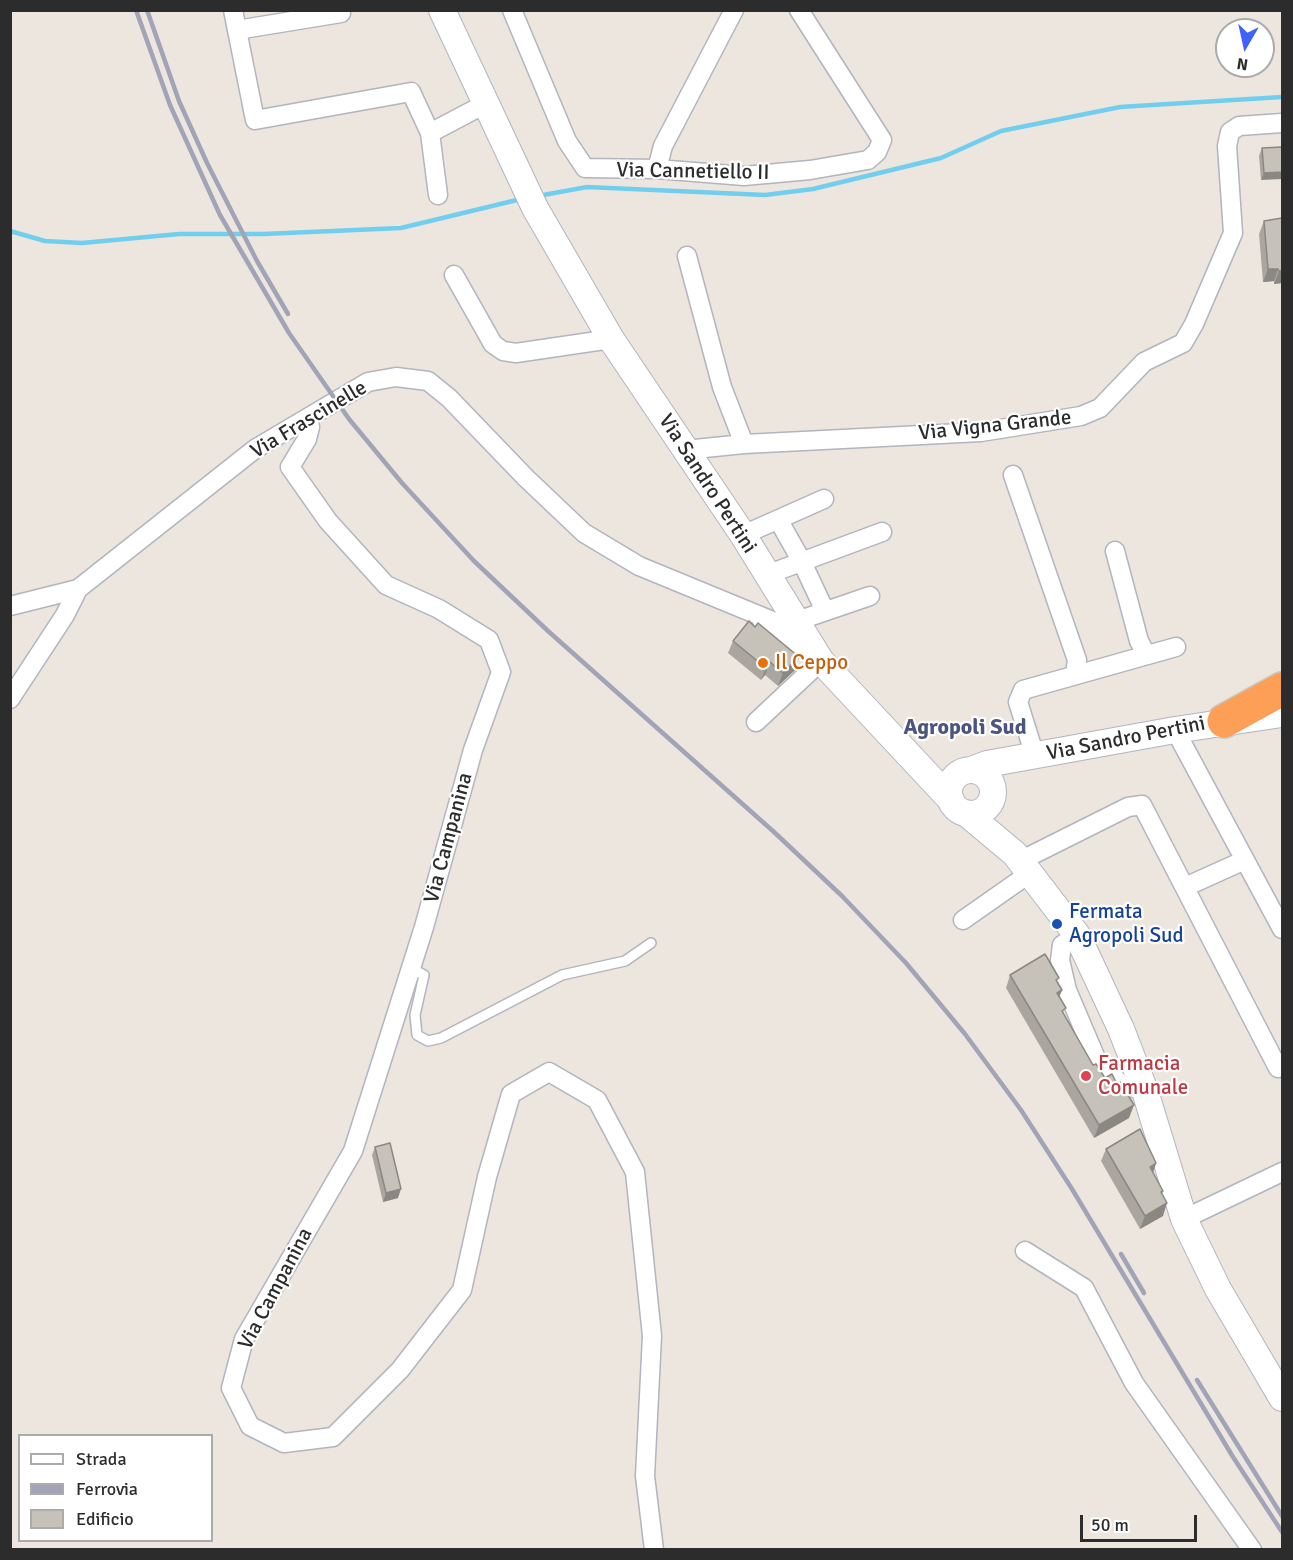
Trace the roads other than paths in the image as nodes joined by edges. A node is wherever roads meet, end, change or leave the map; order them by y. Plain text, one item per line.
1 (233, 10) edge
2 (442, 10) edge
3 (513, 10) edge
4 (734, 10) edge
5 (799, 10) edge
6 (341, 13) dead end
7 (237, 30) junction
8 (485, 104) junction
9 (1282, 123) edge
10 (430, 133) junction
11 (657, 169) junction
12 (438, 195) dead end
13 (687, 256) dead end
14 (454, 275) dead end
15 (610, 339) junction
16 (308, 418) junction
17 (744, 444) junction
18 (685, 450) junction
19 (1013, 475) dead end
20 (824, 499) dead end
21 (779, 521) junction
22 (882, 532) dead end
23 (743, 535) junction
24 (1115, 551) dead end
25 (801, 560) junction
26 (770, 582) junction
27 (78, 589) junction
28 (870, 596) dead end
29 (10, 606) edge
30 (825, 611) junction
31 (757, 614) junction
32 (793, 616) junction
33 (1176, 647) dead end
34 (1146, 654) junction
35 (821, 661) junction
36 (1074, 674) junction
37 (1282, 688) edge
38 (10, 699) edge
39 (1282, 714) edge
40 (1224, 721) junction
41 (756, 722) dead end
42 (1175, 730) junction
43 (1025, 758) junction
44 (916, 761) junction
45 (966, 771) junction
46 (992, 794) junction
47 (958, 807) junction
48 (1245, 860) junction
49 (1022, 863) junction
50 (1185, 888) junction
51 (963, 920) dead end
52 (1282, 929) edge
53 (1077, 935) junction
54 (651, 943) dead end
55 (411, 968) junction
56 (1115, 1014) junction
57 (1083, 1027) junction
58 (1278, 1068) dead end
59 (1145, 1091) junction
60 (1282, 1172) edge
61 (1184, 1219) junction
62 (1024, 1251) dead end
63 (1282, 1398) edge
64 (654, 1550) edge
65 (1252, 1550) edge

1 - 7 street
2 - 8 street, Via Sandro Pertini
3 - 11 street, Via Cannetiello II
4 - 11 street
5 - 11 street, Via Cannetiello II
6 - 7 street
7 - 10 street
8 - 10 street
8 - 15 street, Via Sandro Pertini
9 - 17 street, Via Vigna Grande
10 - 12 street
13 - 17 street
14 - 15 street
15 - 18 street, Via Sandro Pertini
16 - 27 street, Via Frascinelle
16 - 31 street, Via Frascinelle
16 - 55 street, Via Campanina
17 - 18 street, Via Vigna Grande
18 - 23 street, Via Sandro Pertini
19 - 36 street
20 - 21 street
21 - 23 street
21 - 25 street
22 - 25 street
23 - 26 street, Via Sandro Pertini
24 - 34 street
25 - 26 street
25 - 30 street
26 - 31 street
26 - 32 street, Via Sandro Pertini
27 - 29 street, Via Frascinelle
27 - 38 street
28 - 30 street, Via Frascinelle
30 - 32 street, Via Frascinelle
31 - 32 street, Via Frascinelle
31 - 35 street, Via Frascinelle
32 - 35 street, Via Sandro Pertini
33 - 34 street
34 - 36 street
35 - 41 street
35 - 44 street, Via Sandro Pertini
36 - 43 street
37 - 40 highway
39 - 40 street, Via Sandro Pertini
40 - 42 street, Via Sandro Pertini
42 - 43 street, Via Sandro Pertini
42 - 48 street
43 - 45 street, Via Sandro Pertini
43 - 46 street
44 - 45 street, Via Sandro Pertini
44 - 47 street, Via Sandro Pertini
45 - 46 street
45 - 47 street
46 - 47 street
46 - 49 street
47 - 49 street, Via Sandro Pertini
48 - 50 street
48 - 52 street
49 - 50 street
49 - 51 street
49 - 53 street
50 - 58 street
53 - 56 street
53 - 57 street
54 - 55 lane
55 - 64 street, Via Campanina
56 - 57 street
56 - 59 street
57 - 59 street
59 - 61 street
60 - 61 street
61 - 63 street
62 - 65 street

